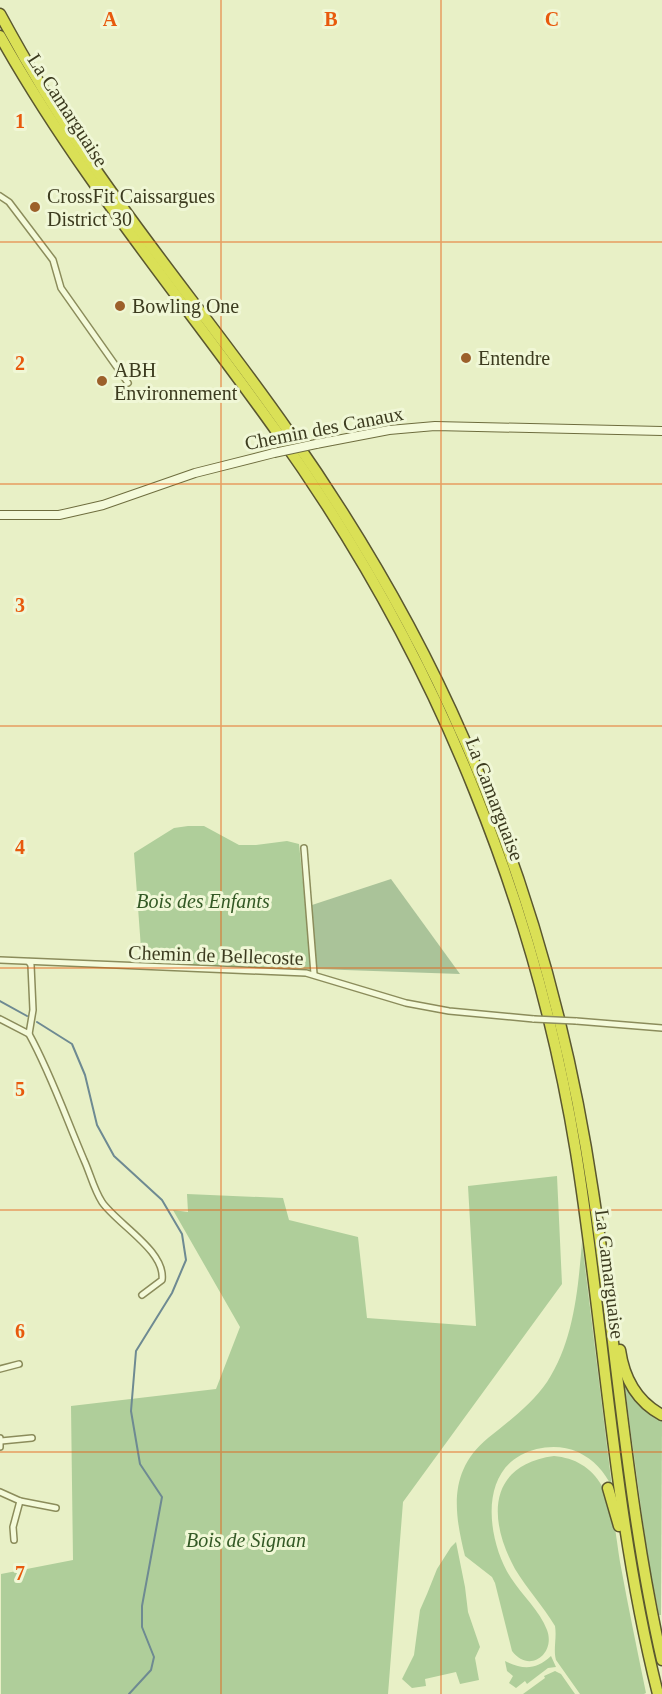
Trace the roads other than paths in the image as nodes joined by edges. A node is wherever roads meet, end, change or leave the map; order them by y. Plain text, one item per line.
1 (0, 14) edge
2 (0, 36) edge
3 (0, 195) edge
4 (128, 383) dead end
5 (662, 431) edge
6 (0, 515) edge
7 (304, 848) dead end
8 (0, 960) edge
9 (28, 962) junction
10 (314, 974) junction
11 (0, 1019) edge
12 (662, 1028) edge
13 (29, 1034) junction
14 (570, 1119) junction
15 (576, 1180) dead end
16 (597, 1220) junction
17 (142, 1295) dead end
18 (19, 1364) dead end
19 (0, 1370) edge
20 (662, 1414) edge
21 (32, 1438) dead end
22 (0, 1439) edge
23 (0, 1447) edge
24 (608, 1488) dead end
25 (0, 1492) edge
26 (20, 1501) junction
27 (56, 1508) dead end
28 (14, 1540) dead end
29 (635, 1588) junction
30 (662, 1660) edge
31 (658, 1694) edge

1 - 16 highway, La Camarguaise
2 - 14 highway, La Camarguaise
3 - 4 street
5 - 6 main road, Chemin des Canaux, bridge
7 - 10 street
8 - 9 street, Chemin de Bellecoste
9 - 10 street, Chemin de Bellecoste
9 - 13 street
10 - 12 street, Chemin de Bellecoste, bridge
11 - 13 street
13 - 17 street
14 - 15 highway
14 - 29 highway, La Camarguaise
16 - 20 highway
16 - 30 highway, La Camarguaise
18 - 19 street
21 - 22 street
22 - 23 street
24 - 29 highway
25 - 26 street
26 - 27 street
26 - 28 street
29 - 31 highway, La Camarguaise

